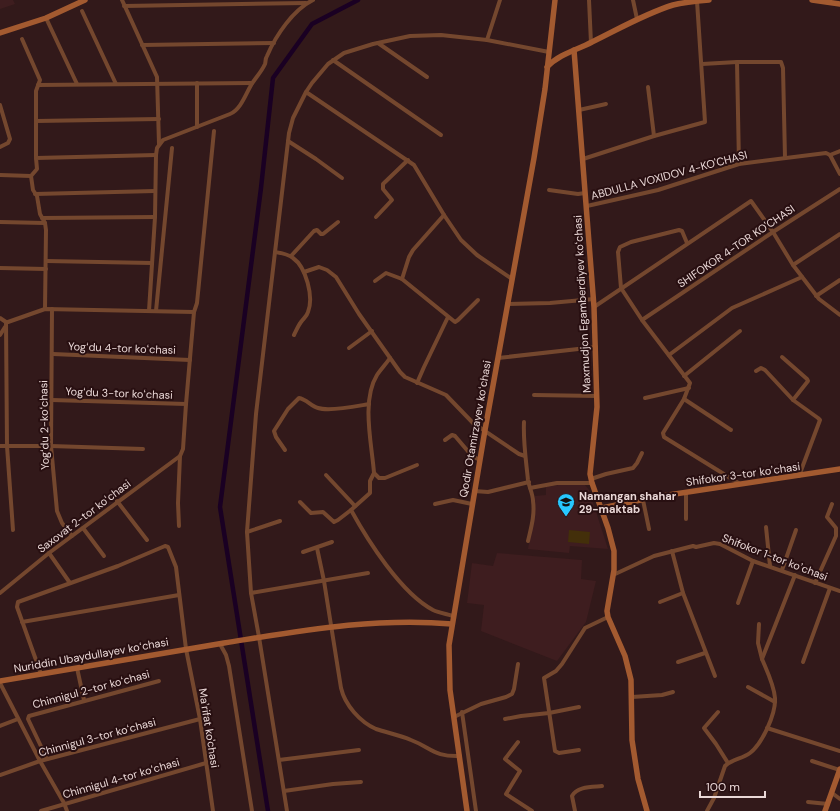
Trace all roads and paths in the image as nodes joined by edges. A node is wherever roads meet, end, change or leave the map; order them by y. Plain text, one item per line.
1 (85, 0) edge
2 (122, 0) edge
3 (313, 0) edge
4 (500, 0) edge
5 (555, 0) edge
6 (589, 0) edge
7 (633, 0) edge
8 (709, 0) edge
9 (812, 0) edge
10 (835, 0) edge
11 (690, 1) edge
12 (289, 2) edge
13 (697, 2) junction
14 (307, 3) junction
15 (840, 4) edge
16 (124, 6) junction
17 (82, 11) dead end
18 (46, 18) junction
19 (637, 19) junction
20 (0, 33) edge
21 (22, 39) dead end
22 (487, 40) junction
23 (274, 43) junction
24 (378, 43) junction
25 (591, 43) junction
26 (142, 45) junction
27 (574, 50) junction
28 (550, 52) junction
29 (333, 60) junction
30 (737, 62) junction
31 (702, 64) junction
32 (548, 67) junction
33 (427, 77) dead end
34 (252, 82) junction
35 (197, 83) junction
36 (76, 84) junction
37 (116, 84) junction
38 (157, 84) junction
39 (38, 85) junction
40 (648, 87) dead end
41 (306, 92) junction
42 (606, 104) dead end
43 (0, 105) edge
44 (579, 110) junction
45 (159, 119) junction
46 (36, 121) junction
47 (197, 127) junction
48 (214, 131) dead end
49 (442, 135) dead end
50 (654, 136) junction
51 (288, 141) junction
52 (159, 144) junction
53 (0, 147) edge
54 (172, 148) dead end
55 (840, 151) edge
56 (156, 155) junction
57 (830, 155) junction
58 (36, 158) junction
59 (786, 158) junction
60 (583, 159) junction
61 (408, 160) junction
62 (739, 164) junction
63 (840, 174) edge
64 (0, 175) edge
65 (31, 176) junction
66 (342, 178) dead end
67 (840, 189) edge
68 (549, 190) dead end
69 (155, 191) junction
70 (586, 193) junction
71 (35, 194) junction
72 (587, 206) junction
73 (444, 215) junction
74 (155, 217) junction
75 (376, 217) dead end
76 (42, 218) junction
77 (0, 222) edge
78 (338, 222) dead end
79 (45, 223) junction
80 (773, 232) junction
81 (840, 234) edge
82 (686, 244) junction
83 (275, 252) junction
84 (291, 256) junction
85 (46, 261) junction
86 (152, 263) junction
87 (794, 265) junction
88 (0, 268) edge
89 (46, 269) junction
90 (304, 272) junction
91 (802, 277) junction
92 (402, 279) junction
93 (512, 279) junction
94 (840, 280) edge
95 (375, 281) dead end
96 (621, 288) junction
97 (816, 296) junction
98 (594, 299) junction
99 (478, 300) dead end
100 (507, 304) junction
101 (594, 307) junction
102 (45, 309) junction
103 (52, 309) junction
104 (149, 311) junction
105 (156, 311) junction
106 (194, 312) junction
107 (840, 315) edge
108 (448, 317) junction
109 (0, 318) edge
110 (642, 320) junction
111 (5, 325) junction
112 (372, 331) junction
113 (740, 331) dead end
114 (0, 335) edge
115 (294, 335) dead end
116 (596, 347) junction
117 (349, 348) dead end
118 (52, 354) junction
119 (669, 355) junction
120 (782, 356) dead end
121 (390, 358) junction
122 (498, 358) junction
123 (190, 360) junction
124 (756, 371) dead end
125 (684, 376) junction
126 (418, 383) junction
127 (689, 388) junction
128 (534, 395) dead end
129 (597, 396) junction
130 (645, 398) dead end
131 (684, 399) junction
132 (52, 400) junction
133 (793, 400) junction
134 (186, 404) junction
135 (369, 404) junction
136 (524, 422) dead end
137 (485, 430) junction
138 (731, 430) dead end
139 (445, 440) dead end
140 (0, 446) edge
141 (6, 446) junction
142 (51, 446) junction
143 (143, 449) dead end
144 (285, 450) dead end
145 (642, 453) dead end
146 (180, 456) junction
147 (525, 456) junction
148 (480, 460) junction
149 (417, 465) dead end
150 (840, 469) edge
151 (374, 473) junction
152 (326, 475) dead end
153 (798, 476) junction
154 (591, 481) junction
155 (529, 482) junction
156 (741, 485) junction
157 (530, 488) junction
158 (474, 491) junction
159 (686, 492) junction
160 (643, 500) junction
161 (117, 501) junction
162 (300, 502) dead end
163 (435, 504) dead end
164 (472, 504) junction
165 (832, 504) dead end
166 (355, 506) junction
167 (602, 508) junction
168 (351, 510) junction
169 (686, 519) dead end
170 (280, 521) dead end
171 (180, 526) dead end
172 (766, 527) dead end
173 (83, 528) junction
174 (649, 529) dead end
175 (13, 530) dead end
176 (796, 530) dead end
177 (247, 532) junction
178 (72, 536) junction
179 (147, 540) dead end
180 (528, 541) dead end
181 (332, 542) dead end
182 (316, 548) junction
183 (672, 551) junction
184 (303, 552) dead end
185 (49, 553) junction
186 (104, 556) dead end
187 (753, 561) junction
188 (770, 566) junction
189 (782, 570) junction
190 (368, 573) dead end
191 (613, 575) junction
192 (795, 576) junction
193 (324, 581) junction
194 (70, 583) junction
195 (814, 583) junction
196 (830, 588) junction
197 (840, 592) edge
198 (0, 593) edge
199 (251, 593) junction
200 (683, 593) junction
201 (179, 595) junction
202 (660, 602) dead end
203 (738, 603) dead end
204 (453, 616) junction
205 (608, 617) junction
206 (22, 622) junction
207 (452, 624) junction
208 (759, 624) dead end
209 (331, 627) junction
210 (257, 638) junction
211 (222, 644) junction
212 (186, 649) junction
213 (705, 653) junction
214 (762, 659) junction
215 (678, 662) dead end
216 (803, 662) dead end
217 (518, 664) dead end
218 (77, 668) junction
219 (41, 674) junction
220 (715, 676) dead end
221 (159, 681) dead end
222 (0, 682) edge
223 (748, 687) dead end
224 (673, 692) dead end
225 (632, 697) junction
226 (84, 700) junction
227 (774, 702) junction
228 (579, 707) dead end
229 (462, 712) junction
230 (718, 712) dead end
231 (549, 713) junction
232 (454, 716) junction
233 (18, 719) junction
234 (200, 719) junction
235 (505, 719) dead end
236 (0, 726) edge
237 (767, 728) junction
238 (518, 742) dead end
239 (359, 750) dead end
240 (579, 750) dead end
241 (840, 751) edge
242 (460, 756) junction
243 (47, 759) junction
244 (279, 760) junction
245 (40, 761) junction
246 (812, 761) dead end
247 (469, 762) junction
248 (206, 763) junction
249 (728, 763) junction
250 (461, 764) junction
251 (840, 769) edge
252 (0, 775) edge
253 (362, 782) dead end
254 (602, 786) dead end
255 (284, 791) junction
256 (473, 791) junction
257 (464, 792) junction
258 (832, 793) junction
259 (840, 799) edge
260 (808, 802) dead end
261 (64, 803) junction
262 (828, 804) junction
263 (41, 811) edge
264 (67, 811) edge
265 (214, 811) edge
266 (252, 811) edge
267 (287, 811) edge
268 (467, 811) edge
269 (476, 811) edge
270 (532, 811) edge
271 (576, 811) edge
272 (647, 811) edge
273 (707, 811) edge
274 (825, 811) edge

1 - 18 main road
2 - 16 street
3 - 14 street
4 - 22 street
5 - 28 main road, Qodir Otamirzayev koʻchasi
6 - 25 street
7 - 19 street
8 - 13 main road
9 - 15 main road
10 - 15 street
11 - 13 main road
11 - 19 main road
12 - 14 street
12 - 16 street
13 - 31 street
14 - 23 street
16 - 26 street
17 - 37 street
18 - 20 main road
18 - 36 street
19 - 25 main road
21 - 39 street
22 - 24 street
22 - 28 street
23 - 26 street
23 - 34 street
24 - 29 street
24 - 33 street
25 - 27 main road
26 - 38 street
27 - 32 main road
27 - 44 main road, Maxmudjon Egamberdiyev koʻchasi
28 - 32 main road, Qodir Otamirzayev koʻchasi
29 - 41 street
29 - 49 street
30 - 31 street
30 - 59 street
30 - 62 street
31 - 50 street
32 - 93 main road, Qodir Otamirzayev koʻchasi
34 - 35 street
34 - 47 street
35 - 38 street
35 - 47 street
36 - 37 street
36 - 39 street
37 - 38 street
38 - 45 street
39 - 46 street
40 - 50 street
41 - 51 street
41 - 61 street
42 - 44 street
43 - 53 street
44 - 60 main road, Maxmudjon Egamberdiyev koʻchasi
45 - 46 street
45 - 52 street
46 - 58 street
47 - 52 street
48 - 106 street
50 - 60 street
51 - 66 street
51 - 83 street
52 - 56 street
54 - 105 street
55 - 57 street
56 - 58 street
56 - 69 street
57 - 59 street, ABDULLA VOXIDOV 4-KO'CHASI
57 - 63 street
58 - 65 street
59 - 62 street, ABDULLA VOXIDOV 4-KO'CHASI
60 - 70 main road, Maxmudjon Egamberdiyev koʻchasi
61 - 73 street
61 - 75 street
62 - 72 street, ABDULLA VOXIDOV 4-KO'CHASI
64 - 65 street
65 - 71 street
67 - 80 street, SHIFOKOR 4-TOR KO'CHASI
68 - 70 street
69 - 71 street
69 - 74 street
70 - 72 main road, Maxmudjon Egamberdiyev koʻchasi
71 - 76 street
72 - 98 main road, Maxmudjon Egamberdiyev koʻchasi
73 - 92 street
73 - 93 street
74 - 76 street
74 - 86 street
76 - 79 street
77 - 79 street
78 - 84 street
79 - 85 street
80 - 82 street
80 - 87 street
80 - 110 street, SHIFOKOR 4-TOR KO'CHASI
81 - 87 street
82 - 96 street
82 - 96 street
83 - 84 street
83 - 177 street
84 - 90 street
85 - 86 street
85 - 89 street
86 - 104 street
87 - 91 street
88 - 89 street
89 - 102 street
90 - 112 street
90 - 115 street
91 - 97 street
91 - 119 street
92 - 95 street
92 - 108 street
93 - 100 main road, Qodir Otamirzayev koʻchasi
94 - 97 street
96 - 101 street
96 - 110 street
97 - 107 street
98 - 100 street
98 - 101 main road, Maxmudjon Egamberdiyev koʻchasi
99 - 108 street
100 - 122 main road, Qodir Otamirzayev koʻchasi
101 - 116 main road, Maxmudjon Egamberdiyev koʻchasi
102 - 103 street
102 - 111 street
103 - 104 street
103 - 118 street, Yogʻdu 2-koʻchasi
104 - 105 street
105 - 106 street
106 - 123 street
108 - 126 street
109 - 111 street
110 - 119 street
111 - 114 street
111 - 141 street
112 - 117 street
112 - 121 street
113 - 125 street
116 - 122 street
116 - 129 main road, Maxmudjon Egamberdiyev koʻchasi
118 - 123 street, Yogʻdu 4-tor koʻchasi
118 - 132 street, Yogʻdu 2-koʻchasi
119 - 125 street
120 - 133 street
121 - 126 street
121 - 135 street
122 - 137 main road, Qodir Otamirzayev koʻchasi
123 - 134 street
124 - 133 street
125 - 127 street
126 - 137 street
127 - 130 street
127 - 131 street
128 - 129 street
129 - 154 main road, Maxmudjon Egamberdiyev koʻchasi
131 - 138 street
131 - 156 street
132 - 134 street, Yogʻdu 3-tor koʻchasi
132 - 142 street, Yogʻdu 2-koʻchasi
133 - 153 street
134 - 146 street
135 - 144 street
135 - 151 street
136 - 147 street
137 - 147 street
137 - 148 main road, Qodir Otamirzayev koʻchasi
139 - 148 street
140 - 141 street
141 - 142 street
141 - 175 street
142 - 143 street
142 - 178 street, Yogʻdu 2-koʻchasi
145 - 154 street
146 - 161 street, Saxovat 2-tor koʻchasi
146 - 171 street
147 - 155 street
148 - 158 main road, Qodir Otamirzayev koʻchasi
149 - 151 street
150 - 153 main road, Shifokor 3-tor koʼchasi
151 - 166 street
152 - 166 street
153 - 156 main road, Shifokor 3-tor koʼchasi
154 - 157 street
154 - 167 main road, Maxmudjon Egamberdiyev koʻchasi
155 - 157 street
155 - 158 street
156 - 159 main road, Shifokor 3-tor koʼchasi
157 - 180 street
158 - 164 main road, Qodir Otamirzayev koʻchasi
159 - 160 main road, Shifokor 3-tor koʼchasi
159 - 169 street
160 - 167 main road, Shifokor 3-tor koʼchasi
160 - 174 street
161 - 173 street, Saxovat 2-tor koʻchasi
161 - 179 street
162 - 168 street
163 - 164 street
164 - 204 main road, Qodir Otamirzayev koʻchasi
165 - 195 street
166 - 168 street
167 - 191 main road, Maxmudjon Egamberdiyev koʻchasi
168 - 204 street
170 - 177 street
172 - 188 street
173 - 178 street, Saxovat 2-tor koʻchasi
173 - 186 street
176 - 189 street
177 - 199 street
178 - 185 street, Saxovat 2-tor koʻchasi
181 - 182 street
182 - 184 street
182 - 193 street
183 - 187 street, Shifokor 1-tor koʼchasi
183 - 191 street, Shifokor 1-tor koʼchasi
183 - 200 street
185 - 194 street
185 - 198 street, Saxovat 2-tor koʻchasi
187 - 188 street, Shifokor 1-tor koʼchasi
187 - 203 street
188 - 189 street, Shifokor 1-tor koʼchasi
189 - 192 street, Shifokor 1-tor koʼchasi
190 - 193 street
191 - 205 main road, Maxmudjon Egamberdiyev koʻchasi
192 - 195 street, Shifokor 1-tor koʼchasi
192 - 214 street
193 - 199 street
193 - 209 street
194 - 201 street, Maʼrifat ko'chasi
194 - 206 street
195 - 196 street, Shifokor 1-tor koʼchasi
196 - 197 street, Shifokor 1-tor koʼchasi
196 - 216 street
199 - 210 street
200 - 202 street
200 - 213 street
201 - 206 street
201 - 212 street, Maʼrifat ko'chasi
204 - 207 main road, Qodir Otamirzayev koʻchasi
205 - 225 main road, Maxmudjon Egamberdiyev koʻchasi
205 - 231 street
206 - 219 street
207 - 209 main road, Nuriddin Ubaydullayev koʻchasi
207 - 232 main road, Qodir Otamirzayev koʻchasi
208 - 214 street
209 - 210 main road, Nuriddin Ubaydullayev koʻchasi
209 - 242 street
210 - 211 main road, Nuriddin Ubaydullayev koʻchasi
210 - 244 street
211 - 212 main road, Nuriddin Ubaydullayev koʻchasi
211 - 266 street
212 - 218 main road, Nuriddin Ubaydullayev koʻchasi
212 - 234 street, Maʼrifat ko'chasi
213 - 215 street
213 - 220 street
214 - 227 street
217 - 229 street
218 - 219 main road, Nuriddin Ubaydullayev koʻchasi
218 - 226 street
219 - 222 main road, Nuriddin Ubaydullayev koʻchasi
221 - 226 street, Chinnigul 2-tor koʻchasi
222 - 233 street
223 - 227 street
224 - 225 street
225 - 272 main road, Maxmudjon Egamberdiyev koʻchasi
226 - 243 street, Chinnigul 2-tor koʻchasi
227 - 237 street
228 - 231 street
229 - 232 street
229 - 247 street
230 - 249 street
231 - 235 street
231 - 240 street
232 - 242 main road, Qodir Otamirzayev koʻchasi
233 - 236 street
233 - 245 street
234 - 243 street, Chinnigul 3-tor koʻchasi
234 - 248 street, Maʼrifat ko'chasi
237 - 241 street
237 - 249 street
238 - 270 street
239 - 244 street
242 - 250 main road, Qodir Otamirzayev koʻchasi
243 - 245 street, Chinnigul 3-tor koʻchasi
244 - 255 street
245 - 252 street, Chinnigul 3-tor koʻchasi
245 - 261 street
246 - 251 street
247 - 250 street
247 - 256 street
248 - 261 street, Chinnigul 4-tor koʻchasi
248 - 265 street, Maʼrifat ko'chasi
249 - 273 street
250 - 257 main road, Qodir Otamirzayev koʻchasi
251 - 258 main road
253 - 255 street
254 - 271 street
255 - 267 street
256 - 257 street
256 - 269 street
257 - 268 main road, Qodir Otamirzayev koʻchasi
258 - 259 street
258 - 262 main road
260 - 262 street
261 - 263 street, Chinnigul 4-tor koʻchasi
261 - 264 street
262 - 274 main road

